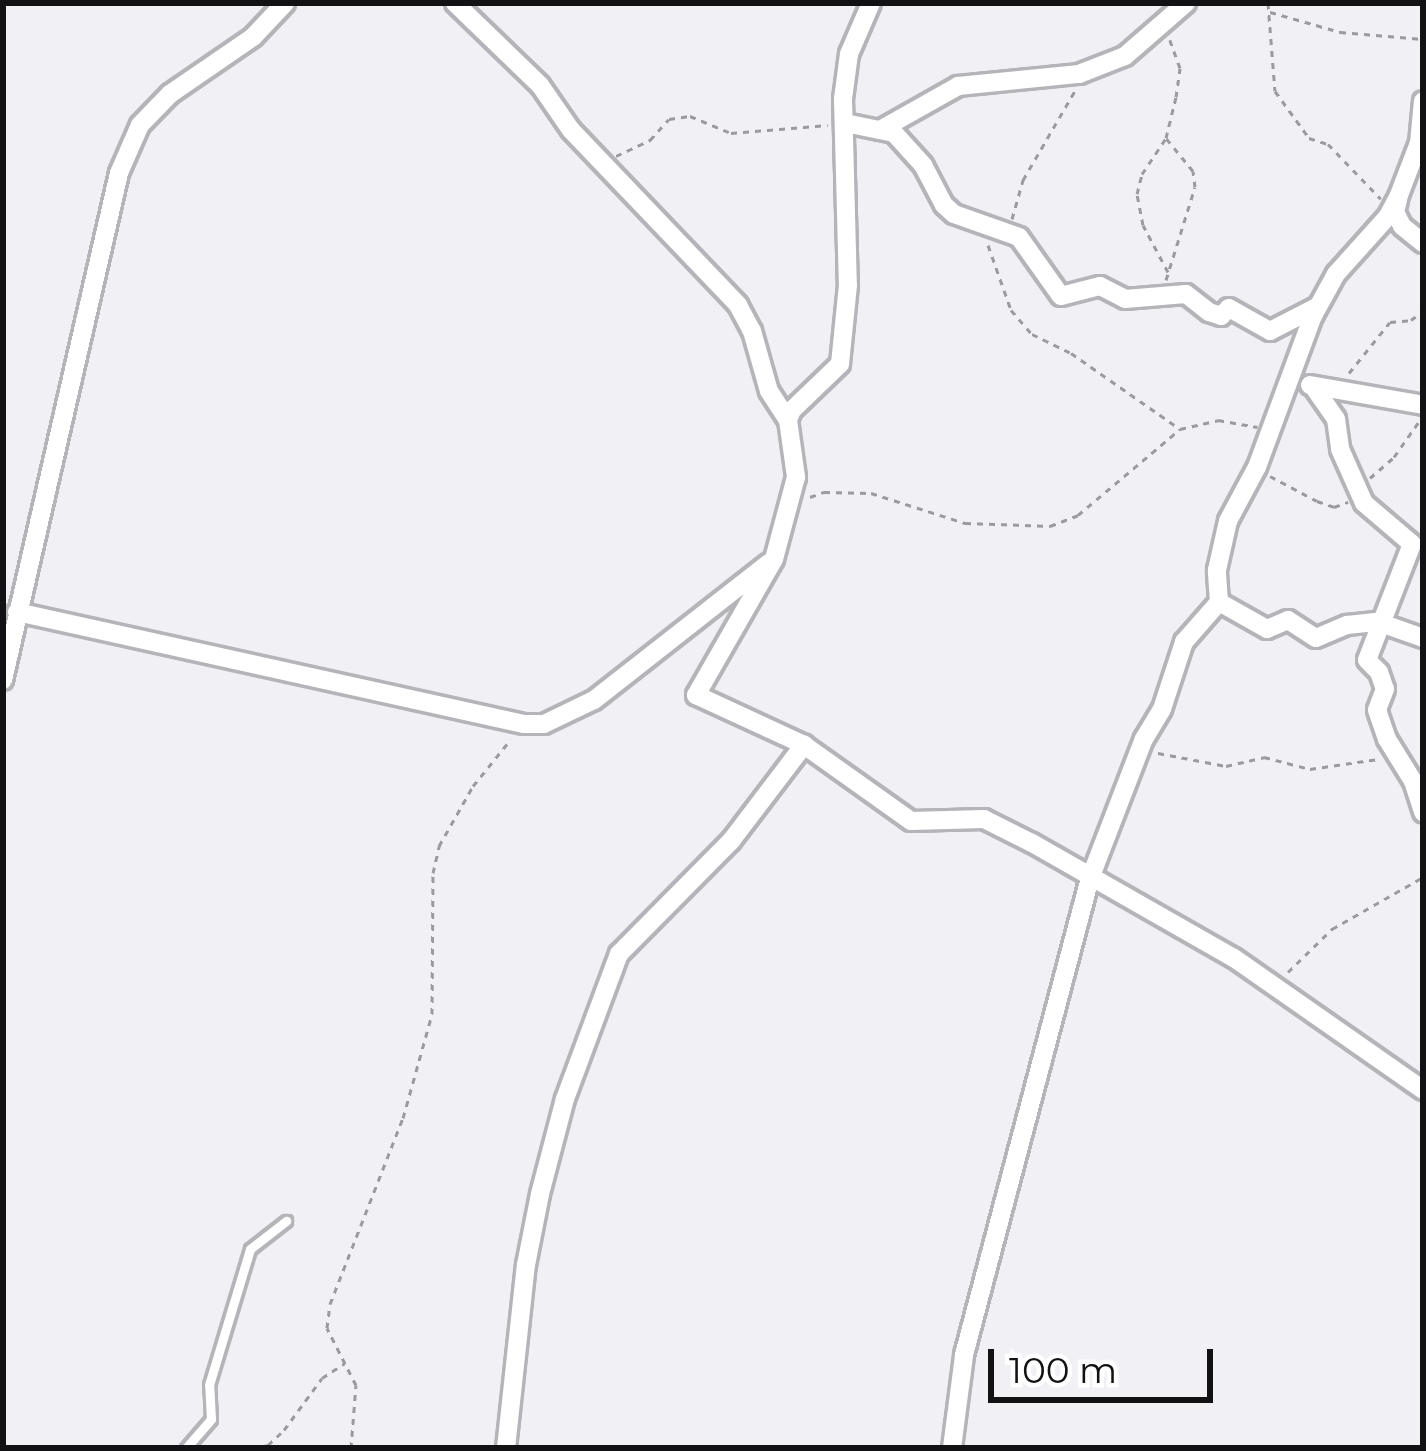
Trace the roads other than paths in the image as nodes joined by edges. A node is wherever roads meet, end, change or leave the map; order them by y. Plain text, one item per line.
1 (285, 3) edge
2 (871, 3) edge
3 (1186, 3) edge
4 (466, 8) edge
5 (1423, 101) edge
6 (845, 123) junction
7 (880, 130) junction
8 (1395, 201) junction
9 (1423, 243) edge
10 (1317, 307) junction
11 (1290, 380) junction
12 (1321, 387) junction
13 (1423, 405) edge
14 (788, 420) junction
15 (774, 560) junction
16 (1219, 602) junction
17 (17, 612) junction
18 (1378, 622) junction
19 (1423, 638) edge
20 (3, 680) edge
21 (804, 746) junction
22 (1423, 812) edge
23 (1091, 876) junction
24 (1423, 1090) edge
25 (286, 1221) dead end
26 (186, 1448) edge
27 (506, 1448) edge
28 (952, 1448) edge

1 - 17 street
2 - 6 street
3 - 7 street
4 - 14 street
5 - 8 street
6 - 7 street
6 - 14 street
7 - 10 street
8 - 9 street
8 - 10 street
10 - 11 street
11 - 12 street
11 - 16 street
12 - 13 street
12 - 18 street
14 - 15 street
15 - 17 street
15 - 21 street
16 - 18 street
16 - 23 street
17 - 20 street
18 - 19 street
18 - 22 street
21 - 23 street
21 - 27 street
23 - 24 street
23 - 28 street
25 - 26 lane

